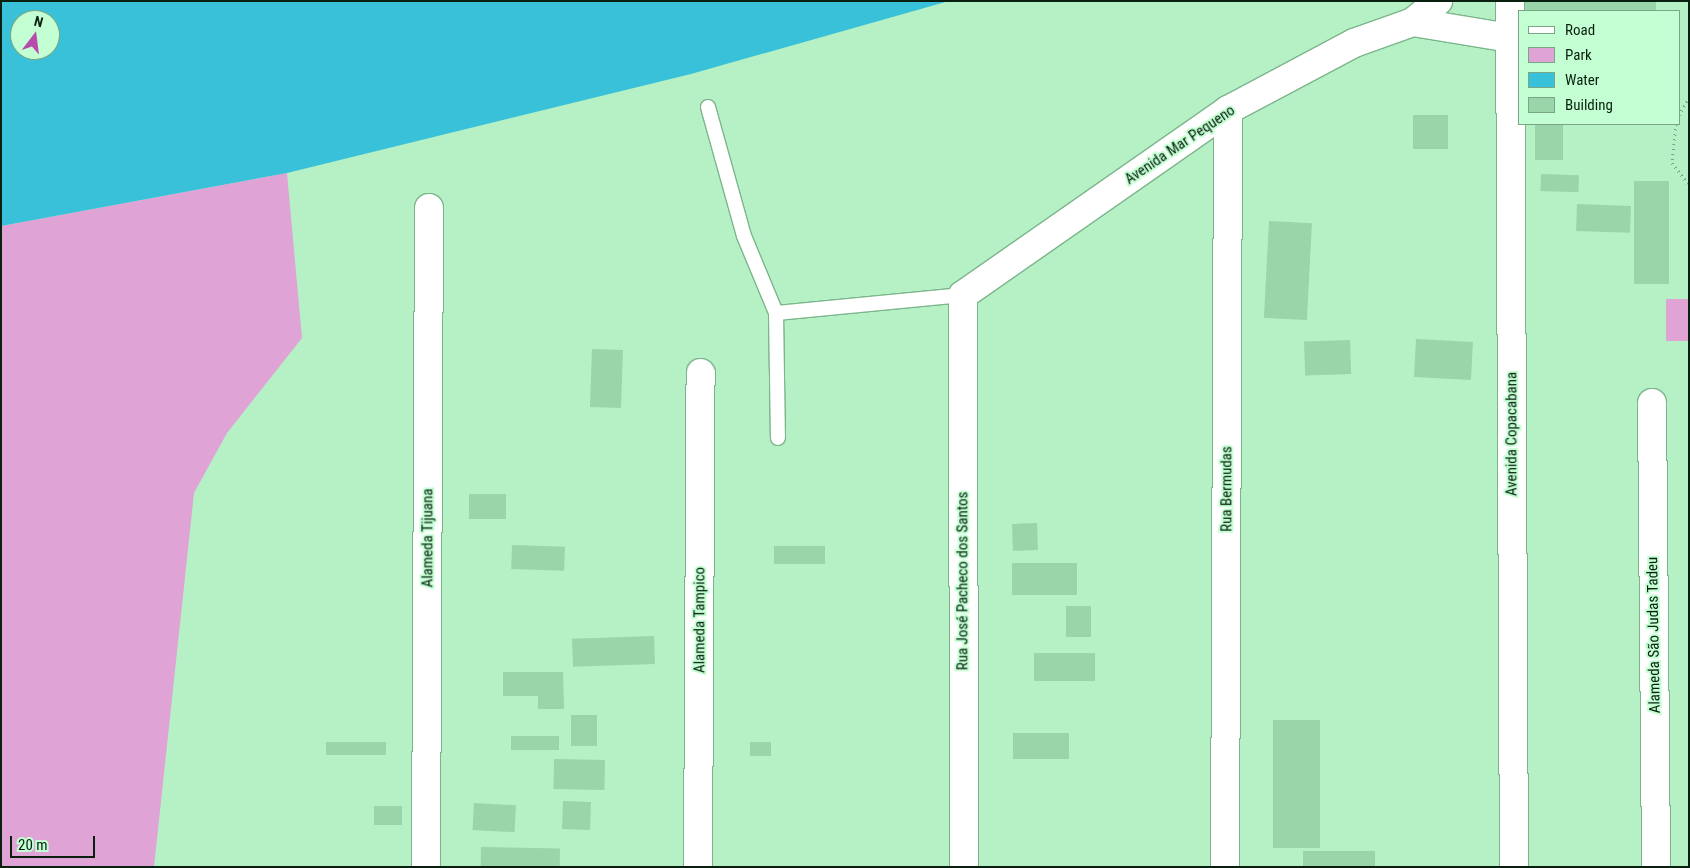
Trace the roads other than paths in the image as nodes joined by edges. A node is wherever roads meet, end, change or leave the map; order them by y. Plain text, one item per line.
1 (1438, 1) edge
2 (1510, 1) edge
3 (1413, 22) junction
4 (1510, 38) junction
5 (708, 107) dead end
6 (1228, 110) junction
7 (429, 208) dead end
8 (963, 294) junction
9 (776, 313) junction
10 (701, 374) dead end
11 (1652, 403) dead end
12 (778, 438) dead end
13 (426, 867) edge
14 (698, 867) edge
15 (964, 867) edge
16 (1225, 867) edge
17 (1514, 867) edge
18 (1656, 867) edge

1 - 3 street, Avenida Mar Pequeno
2 - 4 street, Avenida Copacabana
3 - 4 street, Avenida Mar Pequeno
3 - 6 street, Avenida Mar Pequeno
4 - 17 street, Avenida Copacabana
5 - 9 lane
6 - 8 street, Avenida Mar Pequeno
6 - 16 street, Rua Bermudas
7 - 13 street, Alameda Tijuana
8 - 9 lane
8 - 15 street, Rua José Pacheco dos Santos
9 - 12 lane
10 - 14 street, Alameda Tampico
11 - 18 street, Alameda São Judas Tadeu

